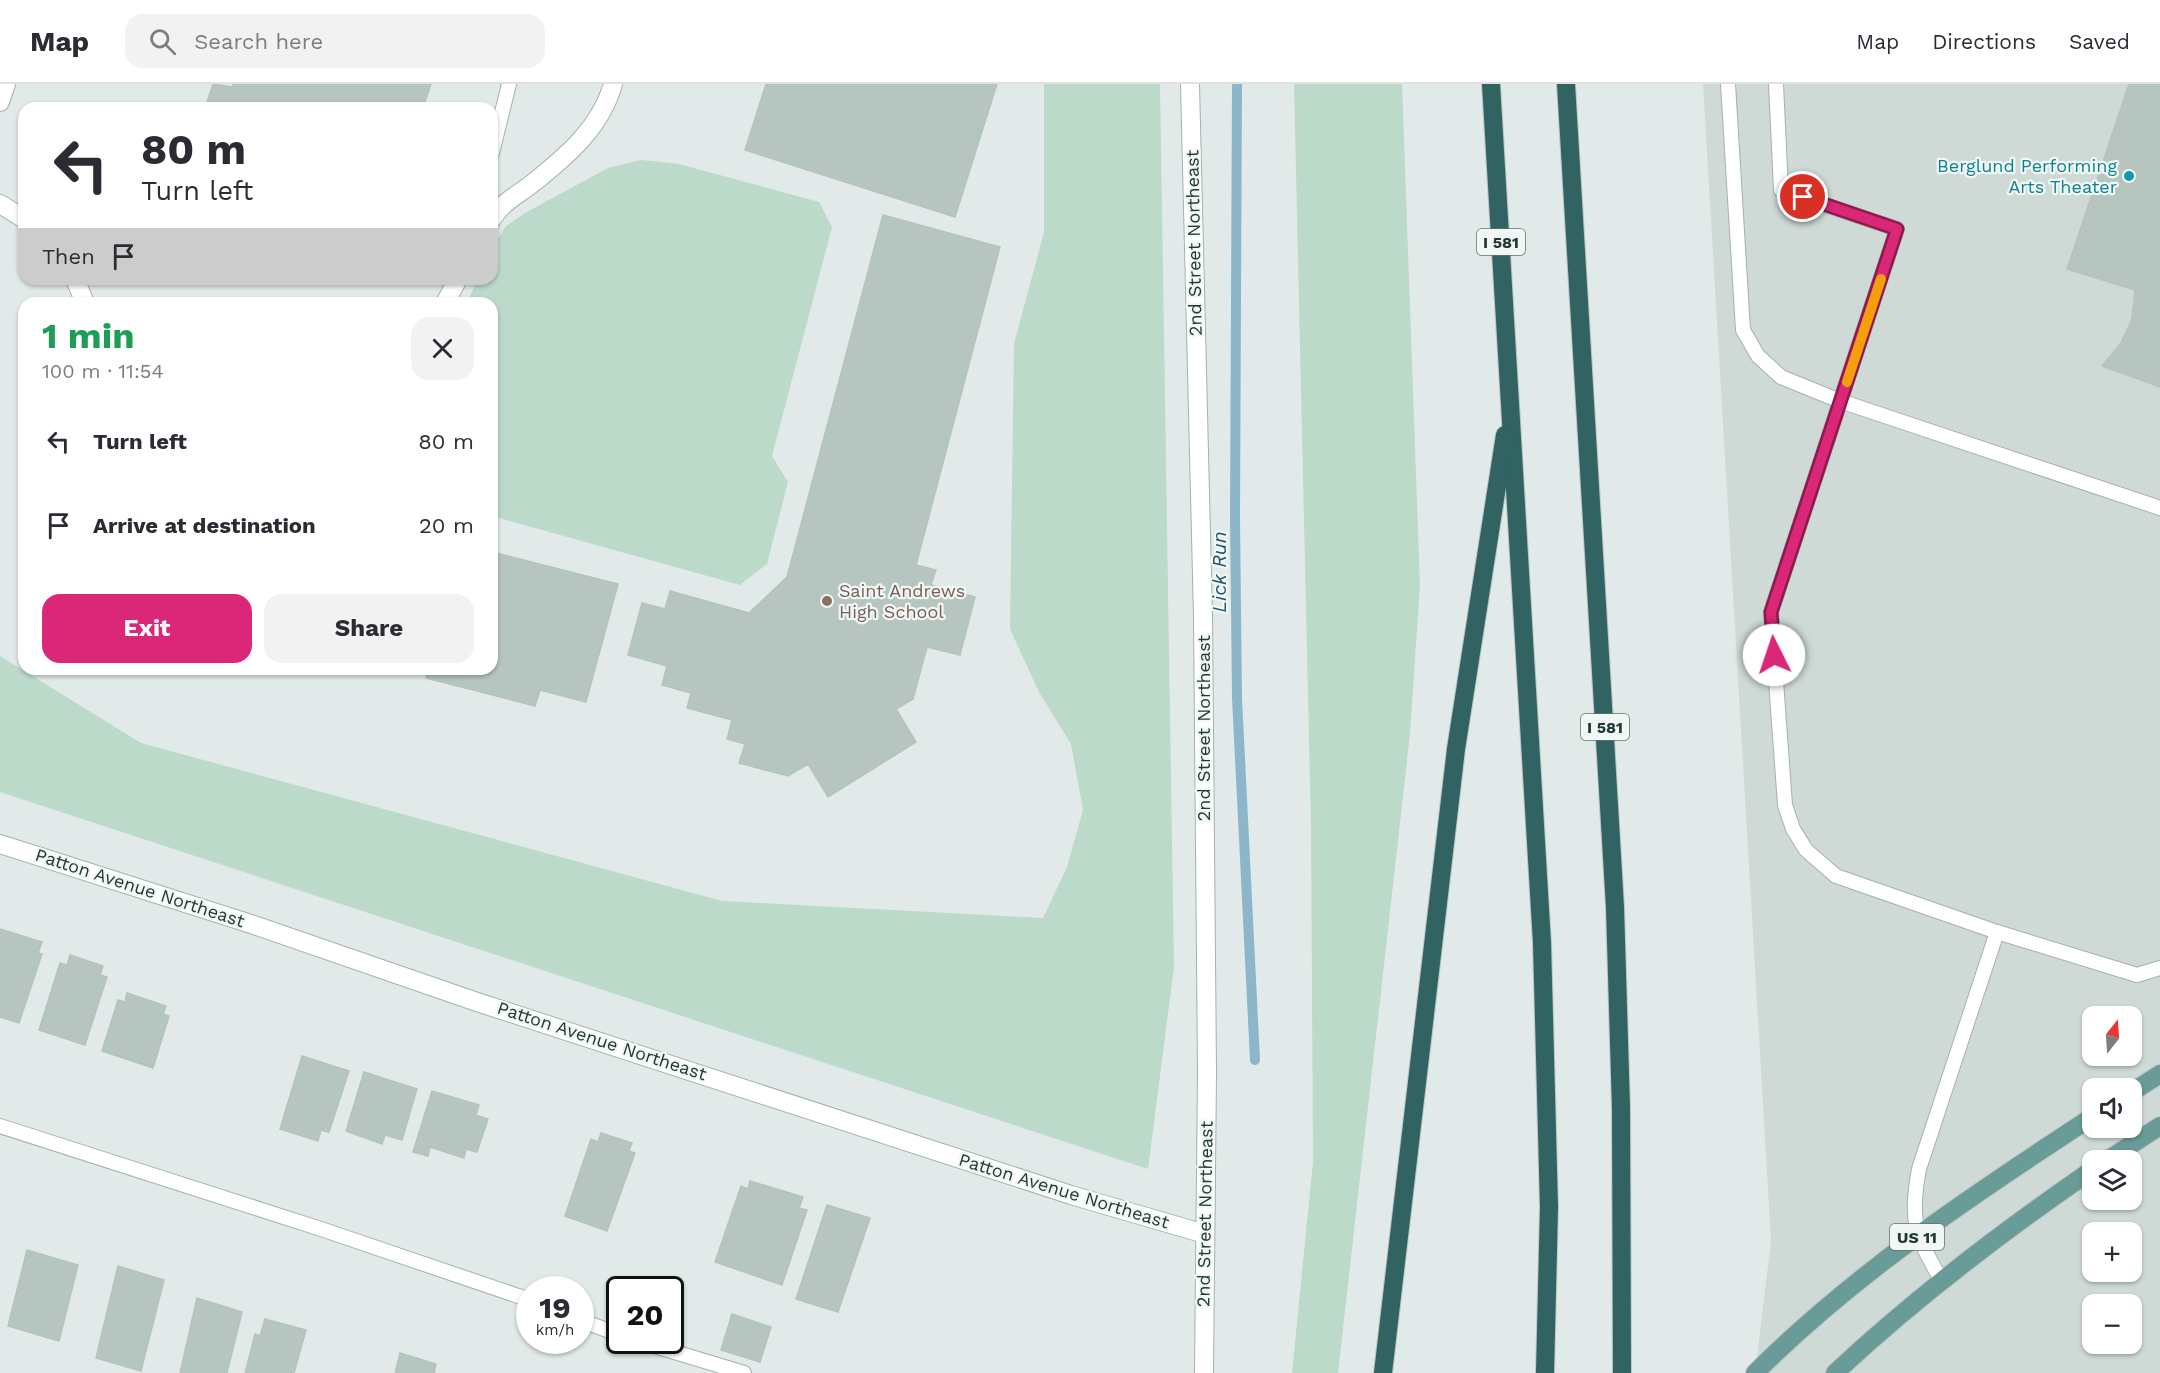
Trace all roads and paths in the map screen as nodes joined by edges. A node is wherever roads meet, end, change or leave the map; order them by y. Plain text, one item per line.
1 (6, 84) edge
2 (509, 84) edge
3 (614, 84) edge
4 (1190, 84) edge
5 (1491, 84) edge
6 (1566, 84) edge
7 (1728, 84) edge
8 (1776, 84) edge
9 (0, 102) edge
10 (498, 129) edge
11 (0, 204) edge
12 (498, 210) edge
13 (18, 215) edge
14 (1510, 400) junction
15 (1840, 401) junction
16 (2160, 508) edge
17 (0, 844) edge
18 (1996, 932) junction
19 (2160, 968) edge
20 (2160, 1074) edge
21 (2142, 1086) edge
22 (2082, 1124) edge
23 (0, 1126) edge
24 (2160, 1126) edge
25 (2123, 1150) edge
26 (2082, 1177) edge
27 (1205, 1234) junction
28 (1917, 1236) junction
29 (1941, 1280) junction
30 (516, 1295) edge
31 (681, 1354) edge
32 (1622, 1371) edge
33 (744, 1373) edge
34 (1204, 1373) edge
35 (1381, 1373) edge
36 (1545, 1373) edge
37 (1755, 1373) edge
38 (1835, 1373) edge

1 - 9 street
2 - 10 lane
3 - 12 street
4 - 27 street, 2nd Street Northeast
5 - 14 highway, I 581
6 - 32 highway, I 581
7 - 15 lane
8 - 15 lane
11 - 13 street
14 - 35 highway
14 - 36 highway, I 581
15 - 16 lane
15 - 18 lane
17 - 27 street, Patton Avenue Northeast
18 - 19 lane
18 - 28 lane
20 - 21 main road
22 - 28 main road, US 11
23 - 30 lane
24 - 25 main road
26 - 29 main road, US 11
27 - 34 street, 2nd Street Northeast
28 - 29 lane
28 - 37 main road, US 11
29 - 38 main road, US 11
31 - 33 lane

